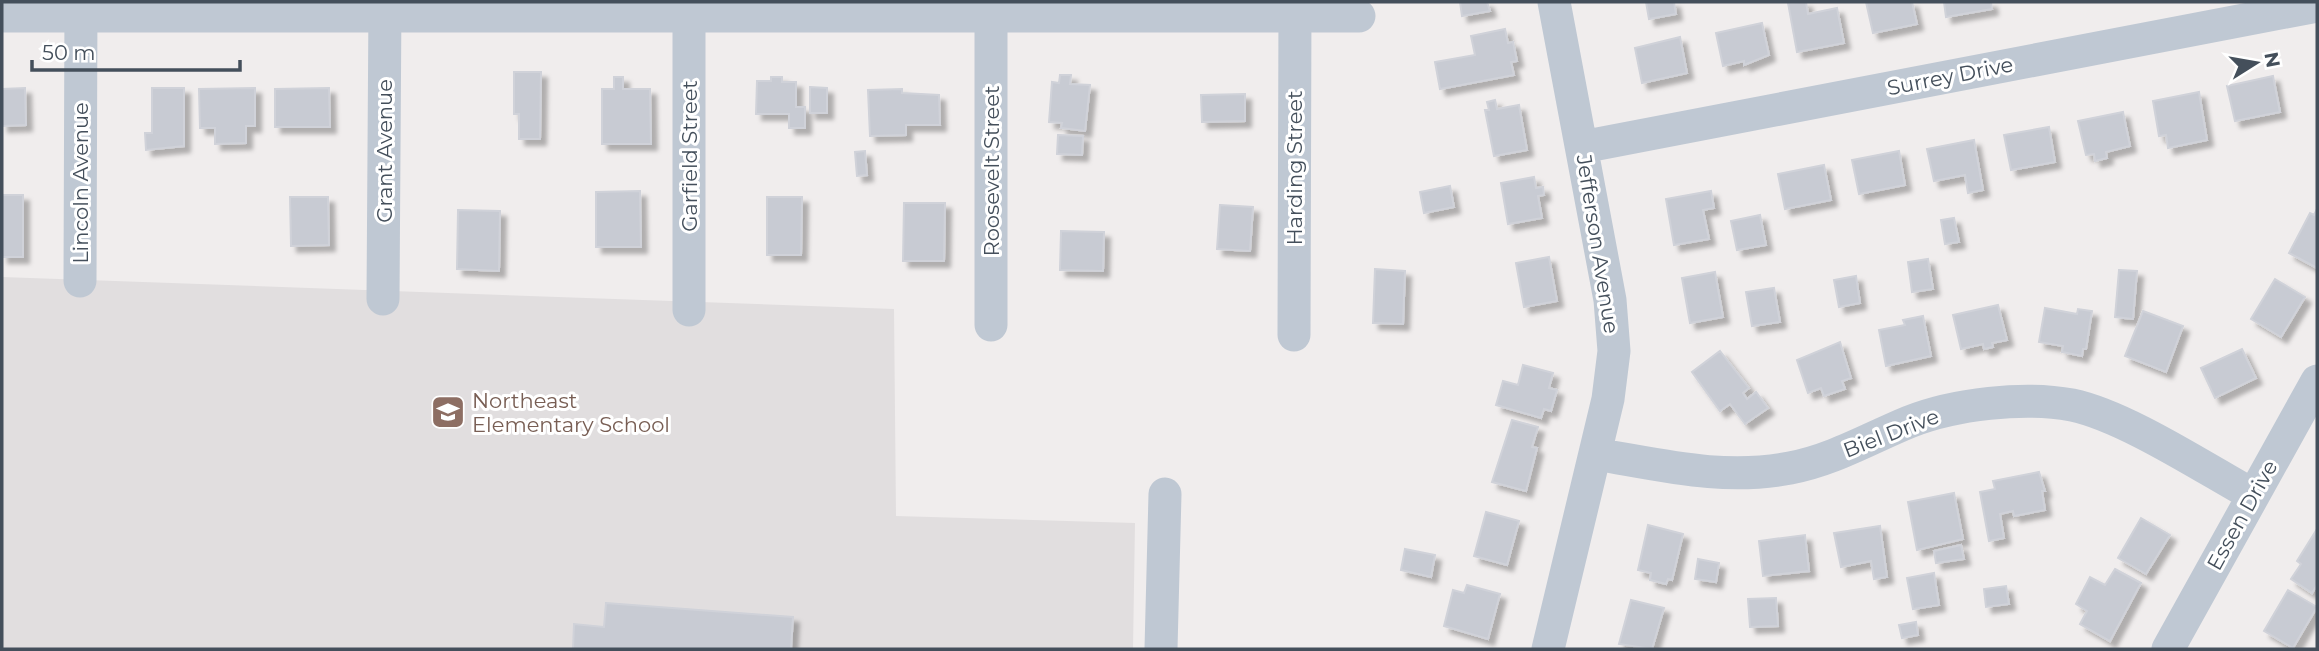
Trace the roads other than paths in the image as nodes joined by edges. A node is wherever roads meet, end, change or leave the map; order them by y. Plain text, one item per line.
1 (1554, 2) edge
2 (2317, 6) edge
3 (81, 9) edge
4 (991, 9) edge
5 (1295, 9) edge
6 (385, 10) edge
7 (689, 10) edge
8 (2, 16) edge
9 (1359, 16) dead end
10 (1582, 147) junction
11 (80, 281) dead end
12 (383, 299) dead end
13 (689, 310) dead end
14 (991, 325) dead end
15 (1294, 335) dead end
16 (2317, 381) edge
17 (1595, 454) junction
18 (1165, 494) dead end
19 (2253, 495) junction
20 (1161, 649) edge
21 (1548, 649) edge
22 (2168, 649) edge

1 - 10 street, Jefferson Avenue
2 - 10 street, Surrey Drive
3 - 6 street
3 - 8 street
3 - 11 street, Lincoln Avenue
4 - 5 street
4 - 7 street
4 - 14 street, Roosevelt Street
5 - 9 street
5 - 15 street, Harding Street
6 - 7 street
6 - 12 street, Grant Avenue
7 - 13 street, Garfield Street
10 - 17 street, Jefferson Avenue
16 - 19 street, Essen Drive
17 - 19 street, Biel Drive
17 - 21 street, Jefferson Avenue
18 - 20 street
19 - 22 street, Essen Drive

